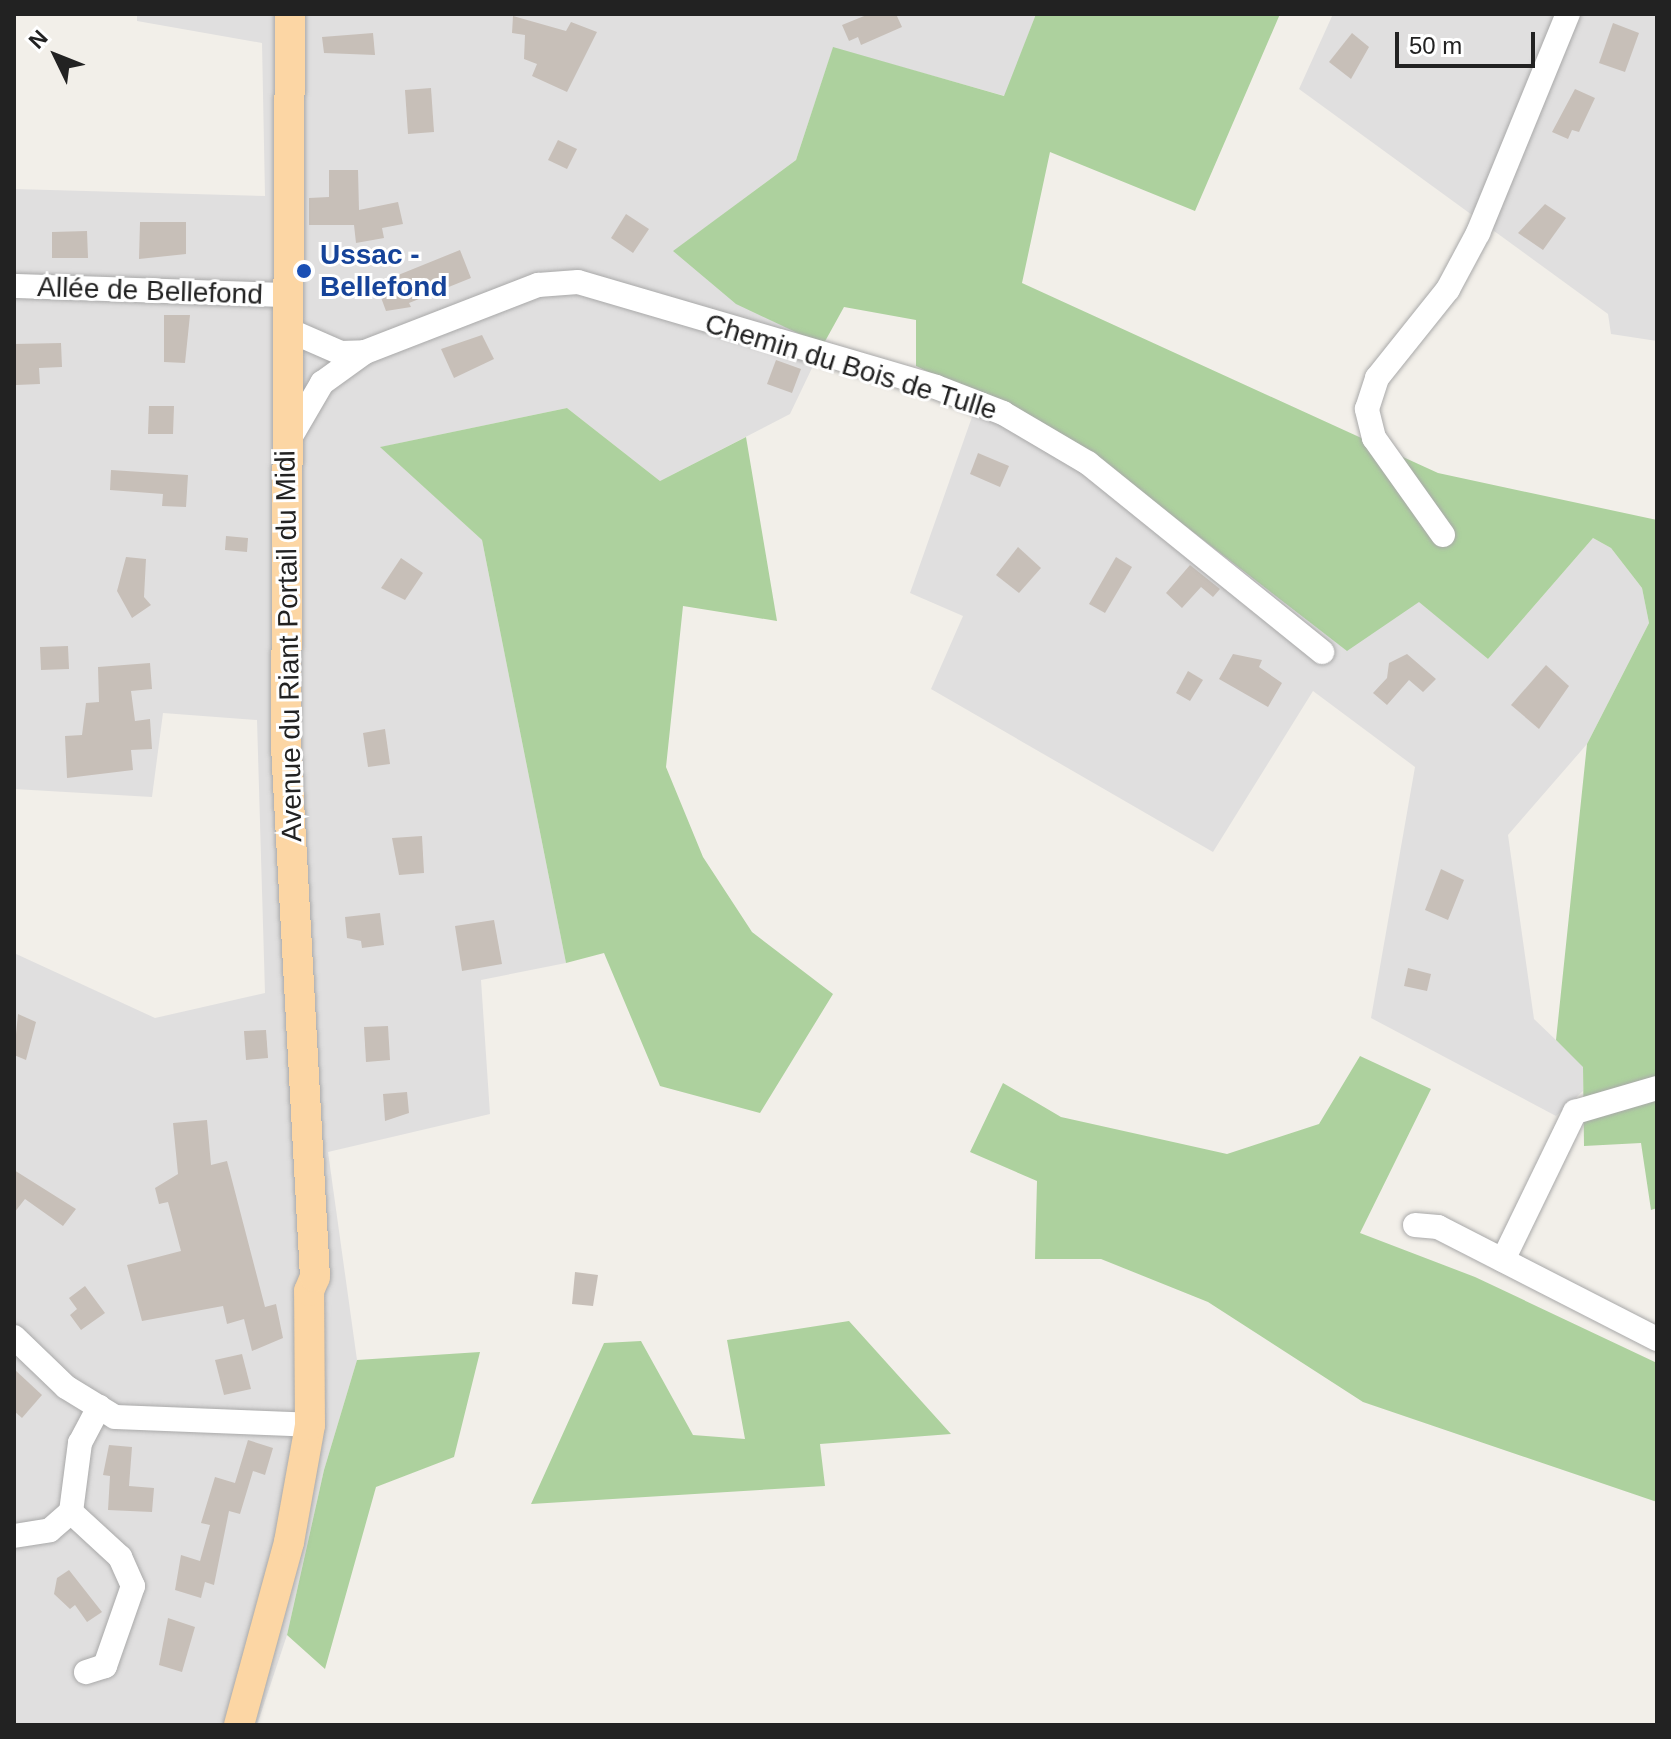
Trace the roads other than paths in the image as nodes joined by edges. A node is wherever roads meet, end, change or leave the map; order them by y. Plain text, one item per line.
1 (290, 14) edge
2 (1568, 14) edge
3 (14, 286) edge
4 (287, 295) junction
5 (286, 329) junction
6 (365, 352) junction
7 (286, 448) junction
8 (1443, 535) dead end
9 (1322, 652) dead end
10 (1657, 1088) edge
11 (1415, 1225) dead end
12 (1503, 1260) junction
13 (14, 1337) edge
14 (1657, 1339) edge
15 (99, 1407) junction
16 (310, 1425) junction
17 (71, 1512) junction
18 (14, 1536) edge
19 (86, 1672) dead end
20 (239, 1725) edge

1 - 4 main road, Avenue du Riant Portail du Midi
2 - 8 street
3 - 4 street, Allée de Bellefond
4 - 5 main road, Avenue du Riant Portail du Midi
5 - 6 street, Chemin du Bois de Tulle
5 - 7 main road, Avenue du Riant Portail du Midi
6 - 7 street, Chemin du Bois de Tulle
6 - 9 street, Chemin du Bois de Tulle
7 - 16 main road, Avenue du Riant Portail du Midi
10 - 12 street
11 - 12 street
12 - 14 street
13 - 15 street
15 - 16 street
15 - 17 street
16 - 20 main road, Avenue du Riant Portail du Midi
17 - 18 street
17 - 19 street

